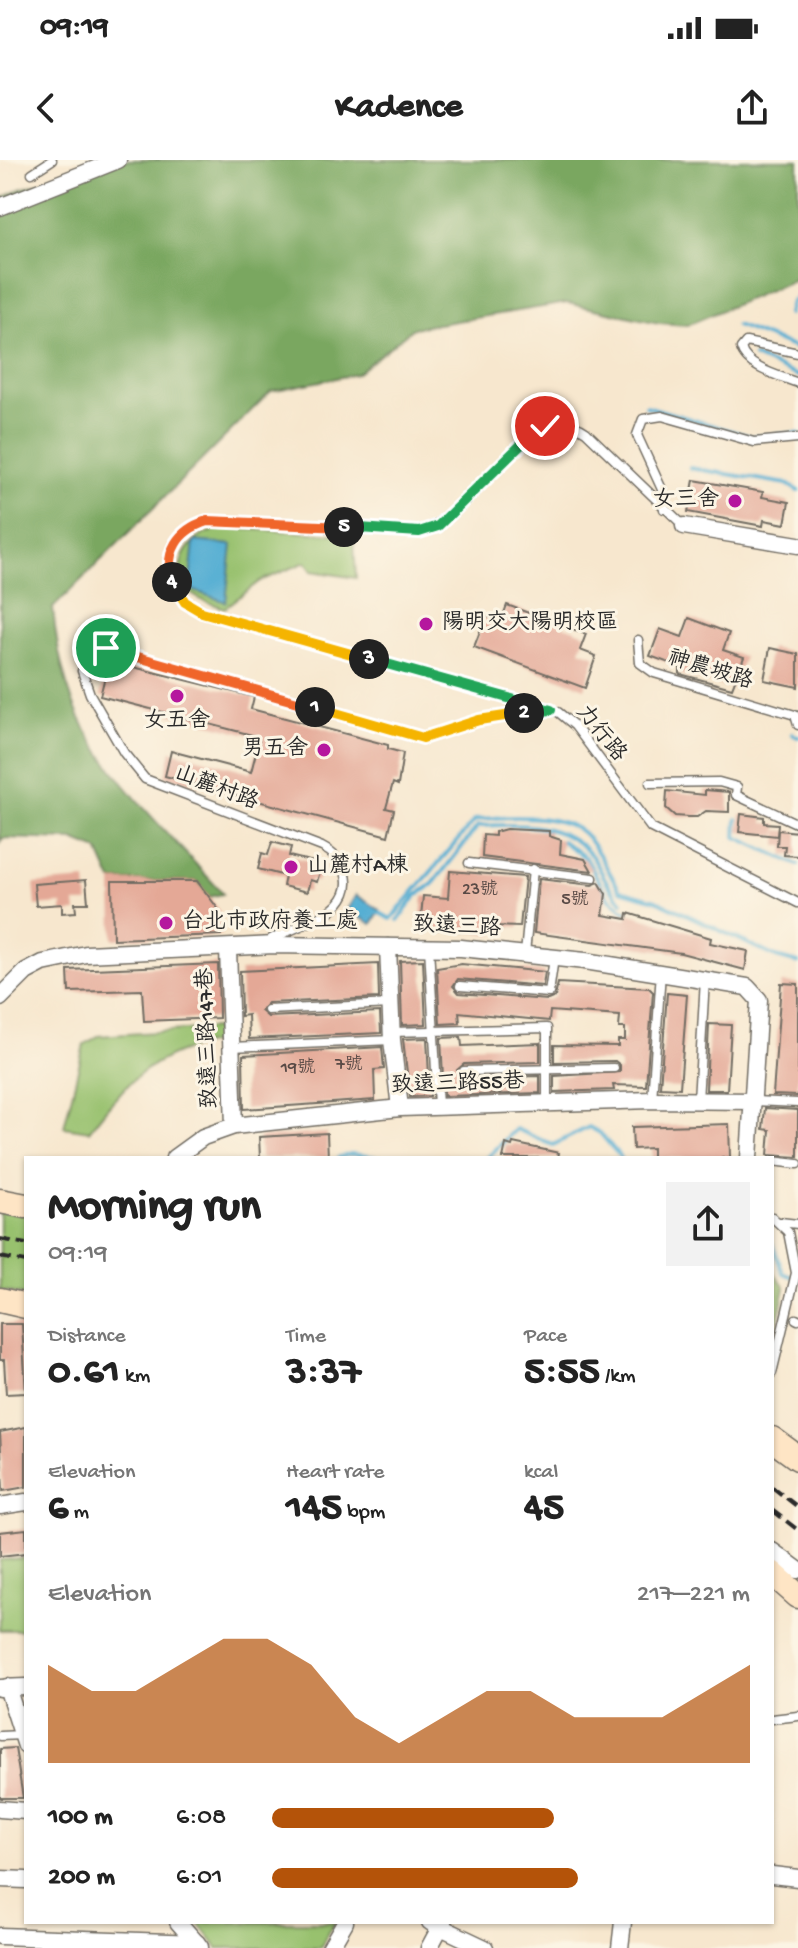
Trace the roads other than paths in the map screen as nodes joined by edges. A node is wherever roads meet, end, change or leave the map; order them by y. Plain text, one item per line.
1 (52, 160) edge
2 (118, 160) edge
3 (32, 173) dead end
4 (0, 207) edge
5 (798, 353) edge
6 (798, 383) edge
7 (798, 438) edge
8 (664, 509) junction
9 (684, 526) joint
10 (798, 545) edge
11 (638, 640) dead end
12 (551, 710) junction
13 (797, 713) edge
14 (798, 725) edge
15 (650, 783) dead end
16 (798, 824) edge
17 (469, 863) dead end
18 (533, 869) junction
19 (593, 878) dead end
20 (798, 903) edge
21 (272, 946) junction
22 (388, 947) junction
23 (429, 947) junction
24 (228, 949) junction
25 (525, 954) junction
26 (554, 957) junction
27 (26, 972) junction
28 (661, 972) junction
29 (0, 977) edge
30 (705, 979) junction
31 (460, 986) dead end
32 (0, 998) edge
33 (391, 1004) junction
34 (268, 1010) dead end
35 (434, 1030) junction
36 (392, 1036) junction
37 (232, 1047) junction
38 (614, 1068) dead end
39 (547, 1069) junction
40 (464, 1071) dead end
41 (652, 1100) junction
42 (698, 1101) junction
43 (754, 1101) junction
44 (547, 1103) junction
45 (798, 1103) edge
46 (438, 1106) junction
47 (400, 1108) junction
48 (234, 1126) junction
49 (177, 1156) edge
50 (749, 1156) edge
51 (774, 1161) edge
52 (798, 1164) edge
53 (0, 1201) edge
54 (24, 1206) edge
55 (776, 1220) edge
56 (798, 1224) edge
57 (0, 1300) edge
58 (24, 1306) edge
59 (774, 1365) edge
60 (774, 1440) edge
61 (798, 1458) edge
62 (24, 1502) edge
63 (0, 1506) edge
64 (774, 1552) edge
65 (798, 1570) edge
66 (774, 1575) edge
67 (798, 1596) edge
68 (3, 1687) edge
69 (24, 1687) edge
70 (798, 1716) edge
71 (774, 1719) edge
72 (0, 1736) edge
73 (24, 1740) edge
74 (0, 1809) edge
75 (24, 1811) edge
76 (774, 1875) edge
77 (798, 1878) edge
78 (0, 1879) edge
79 (24, 1880) edge
80 (180, 1924) edge
81 (344, 1924) edge
82 (438, 1924) edge
83 (623, 1924) edge
84 (0, 1936) edge
85 (116, 1945) edge
86 (199, 1945) edge
87 (330, 1948) edge
88 (429, 1948) edge
89 (485, 1948) edge
90 (620, 1948) edge

1 - 3 lane
2 - 4 street
5 - 6 lane
7 - 8 lane
8 - 9 lane
8 - 12 lane, 力行路
9 - 10 street
11 - 13 lane, 神農坡路
12 - 20 lane, 力行路
12 - 21 lane, 山麓村路
13 - 14 lane, 神農坡路
15 - 16 lane
17 - 18 lane
18 - 19 lane
18 - 25 lane
21 - 22 street, 致遠三路
21 - 24 street, 致遠三路
22 - 23 street, 致遠三路
22 - 33 street
23 - 25 street, 致遠三路
23 - 35 lane
24 - 27 street, 致遠三路
24 - 37 street, 致遠三路147巷
25 - 26 street, 致遠三路
26 - 28 street, 致遠三路
26 - 31 lane
27 - 29 street
27 - 32 street, 致遠三路
28 - 30 street, 致遠三路
28 - 41 lane
30 - 42 lane
30 - 43 street, 致遠三路
33 - 34 lane
33 - 36 street
35 - 36 lane
35 - 39 lane
35 - 46 lane
36 - 37 lane
36 - 47 street
37 - 48 street, 致遠三路147巷
38 - 39 lane
39 - 40 lane
39 - 44 lane
41 - 42 street, 致遠三路55巷
41 - 44 street, 致遠三路55巷
42 - 43 street, 致遠三路55巷
43 - 45 lane
43 - 50 street, 致遠三路
44 - 46 street, 致遠三路55巷
46 - 47 street, 致遠三路55巷
47 - 48 street, 致遠三路55巷
48 - 49 street, 致遠三路55巷
51 - 52 lane
53 - 54 street
55 - 56 lane
55 - 59 lane
57 - 58 street
60 - 61 street
62 - 63 street
64 - 65 street
66 - 67 street
68 - 69 street
68 - 73 street
70 - 71 lane
72 - 73 lane
74 - 75 street
76 - 77 street
78 - 79 street
80 - 86 street
81 - 87 street
82 - 88 street
82 - 89 street
83 - 90 street
84 - 85 street
85 - 86 street

